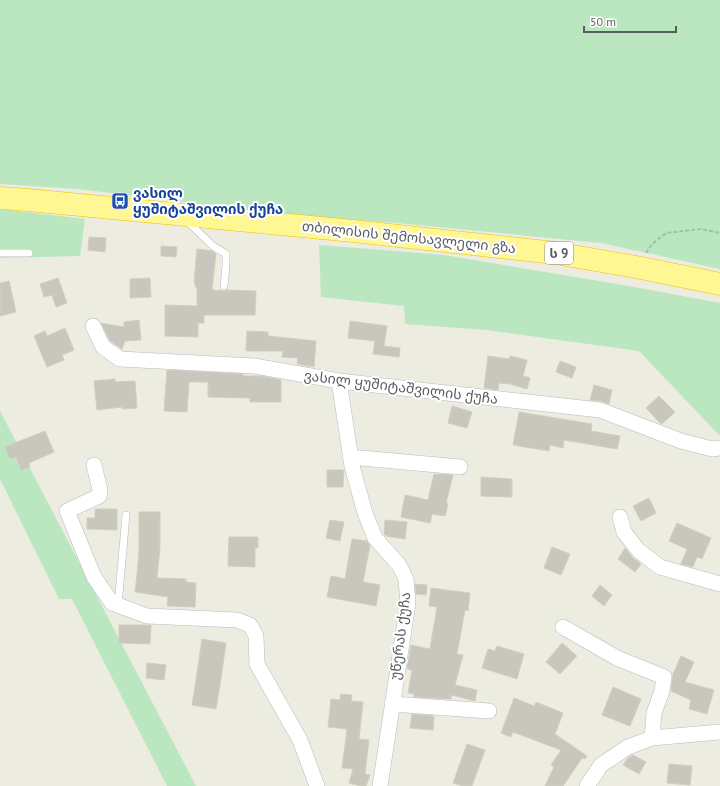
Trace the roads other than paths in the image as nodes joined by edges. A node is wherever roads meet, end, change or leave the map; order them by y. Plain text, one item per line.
1 (0, 198) edge
2 (179, 214) junction
3 (0, 253) edge
4 (29, 253) dead end
5 (720, 284) edge
6 (224, 286) dead end
7 (93, 326) dead end
8 (339, 381) junction
9 (720, 448) edge
10 (350, 457) junction
11 (94, 465) dead end
12 (460, 467) dead end
13 (126, 515) dead end
14 (620, 517) dead end
15 (720, 584) edge
16 (118, 605) junction
17 (563, 627) dead end
18 (392, 704) junction
19 (489, 711) dead end
20 (720, 732) edge
21 (652, 738) junction
22 (317, 786) edge
23 (380, 786) edge
24 (587, 786) edge

1 - 2 highway, თბილისის შემოსავლელი გზა / ს 9
2 - 5 highway, თბილისის შემოსავლელი გზა / ს 9
2 - 6 lane
3 - 4 lane
7 - 8 street, ვასილ ყუშიტაშვილის ქუჩა
8 - 9 street, ვასილ ყუშიტაშვილის ქუჩა
8 - 10 street, უწერას ქუჩა
10 - 12 street
10 - 18 street, უწერას ქუჩა
11 - 16 street
13 - 16 lane
14 - 15 street
16 - 22 street
17 - 21 street
18 - 19 street
18 - 23 street, უწერას ქუჩა
20 - 21 street
21 - 24 street

